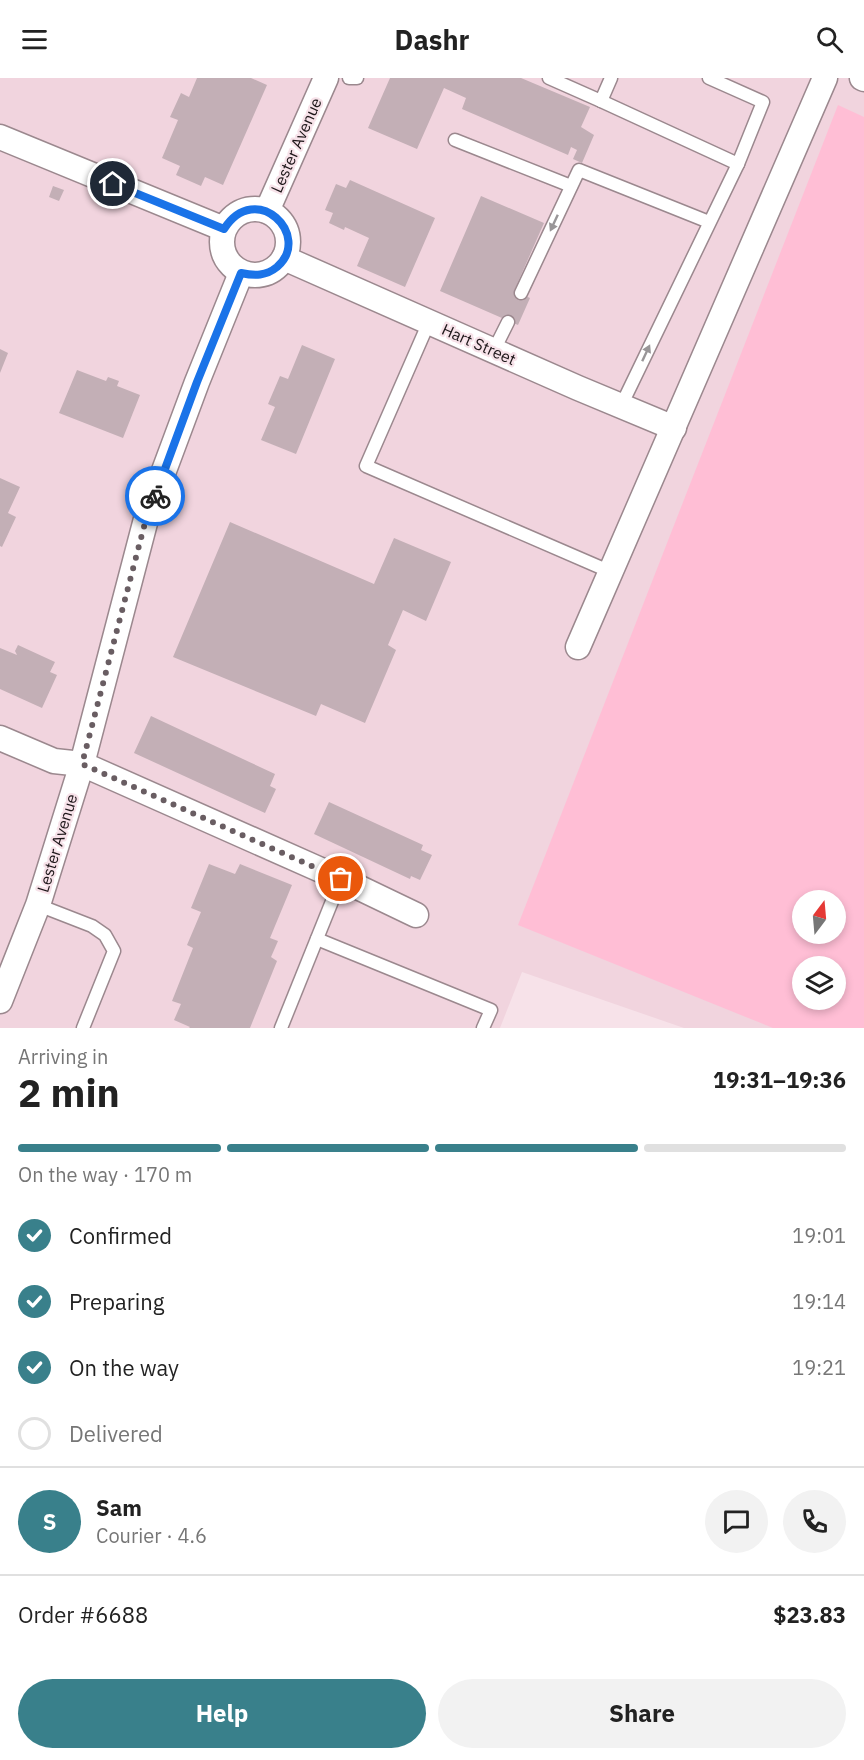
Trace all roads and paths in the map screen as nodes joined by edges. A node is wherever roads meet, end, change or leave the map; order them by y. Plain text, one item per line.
1 (349, 78) edge
2 (357, 78) edge
3 (549, 78) edge
4 (611, 78) edge
5 (709, 78) edge
6 (825, 78) edge
7 (323, 79) edge
8 (601, 101) junction
9 (0, 137) edge
10 (455, 140) dead end
11 (738, 164) junction
12 (572, 186) junction
13 (267, 211) junction
14 (708, 222) junction
15 (224, 229) junction
16 (285, 258) junction
17 (241, 273) junction
18 (521, 293) dead end
19 (429, 322) junction
20 (508, 322) dead end
21 (495, 350) junction
22 (621, 406) junction
23 (674, 428) junction
24 (611, 572) junction
25 (578, 647) dead end
26 (0, 738) edge
27 (82, 764) junction
28 (341, 879) junction
29 (38, 906) junction
30 (416, 915) dead end
31 (317, 939) junction
32 (0, 1001) edge
33 (83, 1028) edge
34 (281, 1028) edge
35 (483, 1028) edge

1 - 2 lane
3 - 8 lane
4 - 8 lane
5 - 11 lane
6 - 23 street
7 - 13 street, Lester Avenue
8 - 11 lane
9 - 15 street
10 - 12 lane
11 - 14 lane
12 - 14 lane
12 -> 18 lane
13 - 15 street, Lester Avenue
13 - 16 street, Lester Avenue
22 -> 14 lane
15 - 17 street
16 - 17 street
16 - 19 street, Hart Street
17 - 27 street, Lester Avenue
19 - 21 street, Hart Street
19 - 24 lane
20 - 21 lane
21 - 22 street, Hart Street
22 - 23 street, Hart Street
23 - 24 street
24 - 25 street
26 - 27 street
27 - 28 street
27 - 29 street, Lester Avenue
28 - 30 street
28 - 31 lane
29 - 32 street, Lester Avenue
29 - 33 lane
31 - 34 lane
31 - 35 lane

